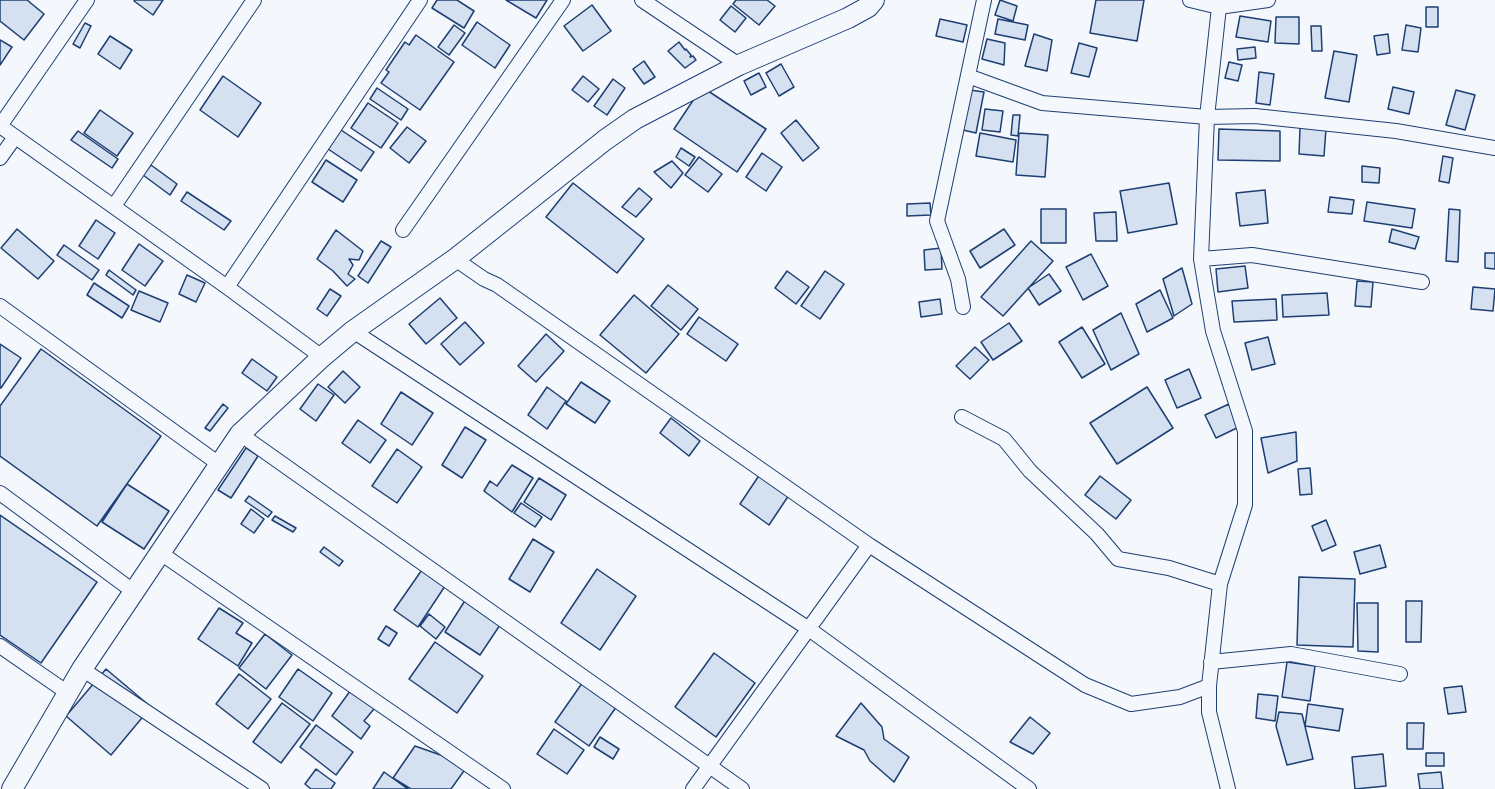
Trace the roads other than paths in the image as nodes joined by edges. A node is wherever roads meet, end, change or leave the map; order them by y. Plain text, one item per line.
1 (87, 0) edge
2 (254, 0) edge
3 (420, 0) edge
4 (563, 0) edge
5 (642, 0) edge
6 (874, 0) edge
7 (984, 0) edge
8 (1190, 0) edge
9 (1268, 0) edge
10 (1220, 3) edge
11 (739, 65) junction
12 (968, 76) junction
13 (1207, 117) junction
14 (0, 126) edge
15 (15, 137) junction
16 (1495, 147) edge
17 (0, 158) edge
18 (114, 207) junction
19 (403, 230) dead end
20 (455, 259) junction
21 (1201, 259) junction
22 (1422, 282) dead end
23 (227, 286) junction
24 (0, 306) edge
25 (963, 307) dead end
26 (353, 332) junction
27 (321, 357) junction
28 (962, 417) dead end
29 (240, 434) junction
30 (219, 464) junction
31 (0, 493) edge
32 (869, 544) junction
33 (159, 552) junction
34 (1220, 584) junction
35 (133, 591) junction
36 (809, 629) junction
37 (0, 646) edge
38 (1211, 662) junction
39 (82, 669) junction
40 (1400, 674) dead end
41 (1209, 686) junction
42 (68, 693) junction
43 (709, 767) junction
44 (16, 788) edge
45 (262, 789) edge
46 (503, 789) edge
47 (693, 789) edge
48 (742, 789) edge
49 (1029, 789) edge
50 (1228, 789) edge

1 - 14 street
2 - 18 street
3 - 23 street
4 - 19 street
5 - 11 street
6 - 11 main road
7 - 12 street
8 - 10 street
9 - 10 street
10 - 13 street
11 - 20 main road
12 - 13 street
12 - 25 street
13 - 16 street
13 - 21 street
14 - 15 street
15 - 17 street
15 - 18 street
18 - 23 street
20 - 26 main road
20 - 32 street
21 - 22 street
21 - 34 street
23 - 27 street
24 - 30 street
26 - 27 main road
26 - 36 street
27 - 29 main road
28 - 34 street
29 - 30 main road
29 - 43 street
30 - 33 main road
31 - 35 street
32 - 36 street
32 - 41 street
33 - 35 main road
33 - 46 street
34 - 38 street
35 - 39 main road
36 - 43 street
36 - 49 street
37 - 42 street
38 - 40 street
38 - 41 street
39 - 42 main road
39 - 45 street
41 - 50 street
42 - 44 main road
43 - 47 street
43 - 48 street

